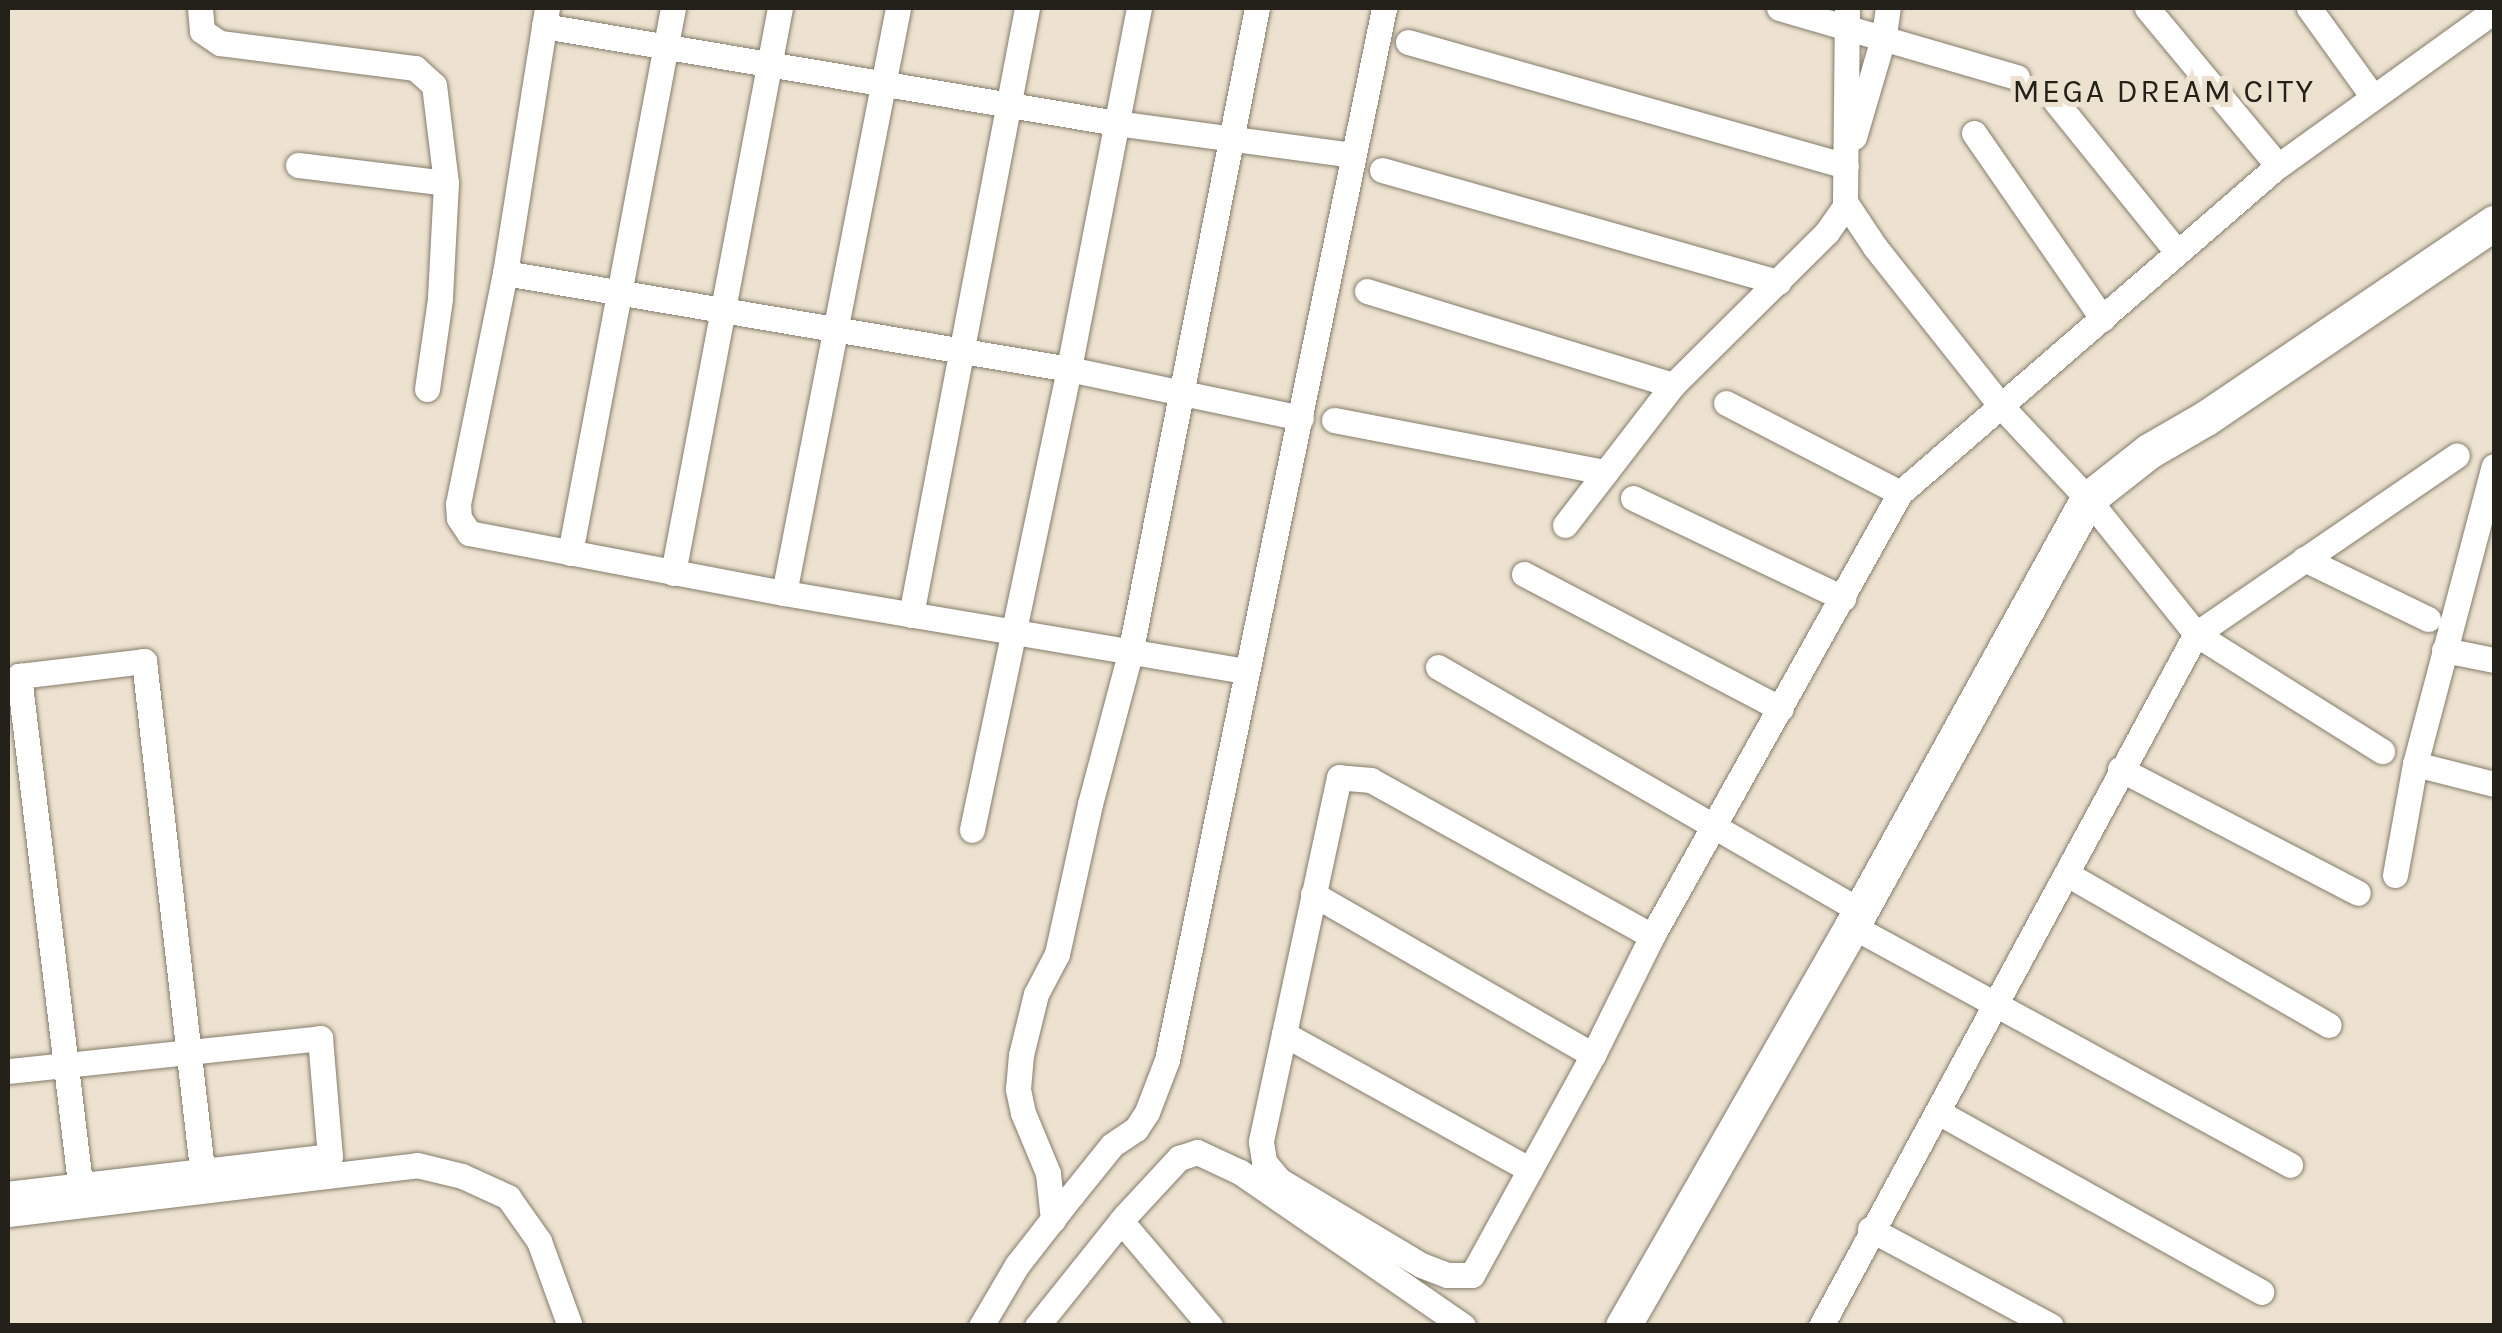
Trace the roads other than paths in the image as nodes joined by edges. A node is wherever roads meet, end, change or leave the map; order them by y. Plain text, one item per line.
1 (200, 8) edge
2 (672, 8) edge
3 (780, 8) edge
4 (898, 8) edge
5 (1027, 8) edge
6 (1139, 8) edge
7 (1258, 8) edge
8 (1384, 8) edge
9 (1780, 8) edge
10 (1888, 8) edge
11 (2147, 8) edge
12 (2308, 8) edge
13 (2478, 14) edge
14 (1846, 16) edge
15 (546, 17) edge
16 (1884, 35) junction
17 (1408, 42) dead end
18 (665, 45) junction
19 (768, 61) junction
20 (2017, 77) dead end
21 (883, 80) junction
22 (2373, 96) junction
23 (1008, 101) junction
24 (2056, 102) dead end
25 (1116, 122) junction
26 (1974, 133) dead end
27 (1231, 137) junction
28 (1353, 155) junction
29 (298, 165) dead end
30 (1846, 166) junction
31 (2278, 166) junction
32 (1382, 170) dead end
33 (446, 183) junction
34 (1846, 205) junction
35 (2494, 223) edge
36 (2177, 252) junction
37 (505, 273) junction
38 (1778, 282) junction
39 (619, 291) junction
40 (1366, 291) dead end
41 (720, 310) junction
42 (2103, 319) junction
43 (834, 332) junction
44 (960, 353) junction
45 (1069, 369) junction
46 (1673, 384) junction
47 (427, 389) dead end
48 (1180, 391) junction
49 (1726, 403) dead end
50 (2000, 406) junction
51 (1302, 418) junction
52 (1334, 420) dead end
53 (2458, 455) dead end
54 (2494, 466) edge
55 (1605, 472) junction
56 (1900, 493) junction
57 (1633, 498) dead end
58 (2088, 499) junction
59 (1564, 525) dead end
60 (570, 554) junction
61 (2304, 559) junction
62 (673, 573) junction
63 (1524, 574) dead end
64 (784, 593) junction
65 (1843, 598) junction
66 (911, 615) junction
67 (2428, 619) dead end
68 (1016, 633) junction
69 (2196, 634) junction
70 (2444, 650) junction
71 (1130, 654) junction
72 (2494, 660) edge
73 (1438, 668) dead end
74 (1244, 671) junction
75 (1780, 709) junction
76 (2382, 752) dead end
77 (2415, 764) junction
78 (2120, 768) junction
79 (2494, 784) edge
80 (1714, 829) junction
81 (972, 830) dead end
82 (2066, 874) junction
83 (2395, 874) dead end
84 (2358, 893) dead end
85 (1313, 894) junction
86 (1855, 918) junction
87 (1652, 936) junction
88 (1996, 1006) junction
89 (2329, 1026) dead end
90 (1284, 1034) junction
91 (186, 1054) junction
92 (1594, 1055) junction
93 (67, 1063) junction
94 (8, 1071) edge
95 (1938, 1112) junction
96 (2290, 1165) dead end
97 (202, 1169) junction
98 (1530, 1170) junction
99 (80, 1183) junction
100 (8, 1194) edge
101 (8, 1214) edge
102 (1052, 1220) junction
103 (1121, 1221) junction
104 (1870, 1229) junction
105 (2261, 1292) dead end
106 (1045, 1315) edge
107 (2039, 1323) edge
108 (570, 1326) edge
109 (981, 1326) edge
110 (1069, 1326) edge
111 (1210, 1326) edge
112 (1462, 1326) edge
113 (1623, 1326) edge
114 (1821, 1326) edge

1 - 33 street
2 - 18 street
3 - 19 street
4 - 21 street
5 - 23 street
6 - 25 street
7 - 27 street
8 - 28 street
9 - 14 street
10 - 16 street
11 - 31 street
12 - 22 street
13 - 22 street
14 - 16 street
14 - 30 street
15 - 18 street
15 - 37 street
16 - 20 street
16 - 30 street
17 - 30 street
18 - 19 street
18 - 39 street
19 - 21 street
19 - 41 street
21 - 23 street
21 - 43 street
22 - 31 street
23 - 25 street
23 - 44 street
24 - 36 street
25 - 27 street
25 - 45 street
26 - 42 street
27 - 28 street
27 - 48 street
28 - 51 street
29 - 33 street
30 - 34 street
31 - 36 street
32 - 38 street
33 - 47 street
34 - 38 street
34 - 50 street
35 - 58 main road
36 - 42 street
37 - 39 street
37 - 60 street
38 - 46 street
39 - 41 street
39 - 60 street
40 - 46 street
41 - 43 street
41 - 62 street
42 - 50 street
43 - 44 street
43 - 64 street
44 - 45 street
44 - 66 street
45 - 48 street
45 - 68 street
46 - 55 street
48 - 51 street
48 - 71 street
49 - 56 street
50 - 56 street
50 - 58 street
51 - 74 street
52 - 55 street
53 - 61 street
54 - 70 street
55 - 59 street
56 - 65 street
57 - 65 street
58 - 69 street
58 - 86 main road
60 - 62 street
61 - 67 street
61 - 69 street
62 - 64 street
63 - 75 street
64 - 66 street
65 - 75 street
66 - 68 street
68 - 71 street
68 - 81 street
69 - 76 street
69 - 78 street
70 - 72 street
70 - 77 street
71 - 74 street
71 - 102 street
73 - 80 street
74 - 102 street
75 - 80 street
77 - 79 street
77 - 83 street
78 - 82 street
78 - 84 street
80 - 86 street
80 - 87 street
82 - 88 street
82 - 89 street
85 - 87 street
85 - 90 street
85 - 92 street
86 - 88 street
86 - 113 main road
87 - 92 street
88 - 95 street
88 - 96 street
90 - 98 street
90 - 98 street
91 - 93 street
91 - 93 street
91 - 97 street
91 - 97 street
92 - 98 street
93 - 94 street
93 - 99 street
95 - 104 street
95 - 105 street
97 - 99 street
99 - 100 street
101 - 108 street
102 - 109 street
103 - 106 street
103 - 111 street
103 - 112 street
104 - 107 street
104 - 114 street
106 - 110 street

